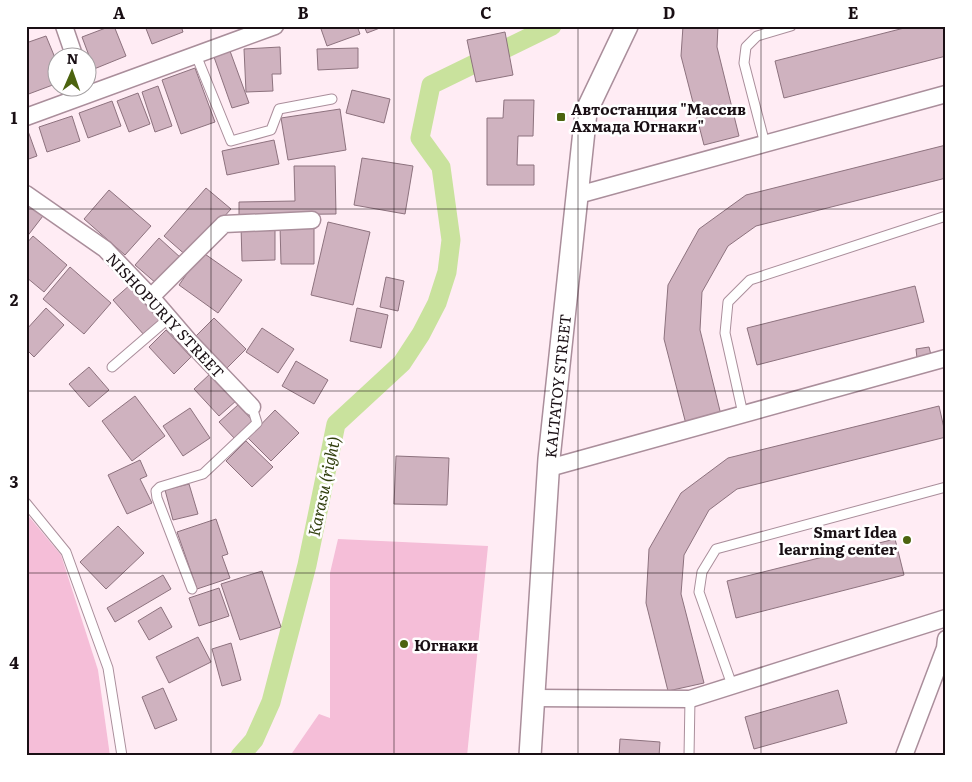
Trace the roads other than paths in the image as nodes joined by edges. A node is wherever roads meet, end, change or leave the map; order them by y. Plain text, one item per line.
1 (64, 26) edge
2 (627, 26) edge
3 (791, 26) edge
4 (271, 27) edge
5 (72, 48) edge
6 (196, 55) junction
7 (98, 87) edge
8 (946, 94) edge
9 (70, 98) edge
10 (332, 100) dead end
11 (26, 118) edge
12 (765, 144) junction
13 (26, 194) edge
14 (578, 195) junction
15 (946, 216) edge
16 (312, 220) dead end
17 (151, 297) junction
18 (169, 318) junction
19 (946, 358) edge
20 (112, 367) dead end
21 (252, 407) joint
22 (743, 414) junction
23 (549, 468) junction
24 (946, 487) edge
25 (26, 503) edge
26 (192, 589) dead end
27 (946, 618) edge
28 (945, 645) edge
29 (732, 685) junction
30 (533, 698) junction
31 (690, 698) junction
32 (122, 756) edge
33 (530, 756) edge
34 (689, 756) edge
35 (904, 756) edge

1 - 5 street
2 - 14 street, KALTATOY STREET
3 - 12 lane
4 - 6 street
6 - 7 street
6 - 10 lane
8 - 12 street
9 - 11 street
12 - 14 street
13 - 17 street, NISHOPURIY STREET
14 - 23 street, KALTATOY STREET
15 - 22 lane
16 - 17 street
17 - 18 street, NISHOPURIY STREET
18 - 20 lane
18 - 21 street, NISHOPURIY STREET
19 - 22 street
21 - 26 lane
22 - 23 street
23 - 30 street, KALTATOY STREET
24 - 29 lane
25 - 32 lane
27 - 29 street
28 - 35 street
29 - 31 street
30 - 31 street
30 - 33 street, KALTATOY STREET
31 - 34 lane

